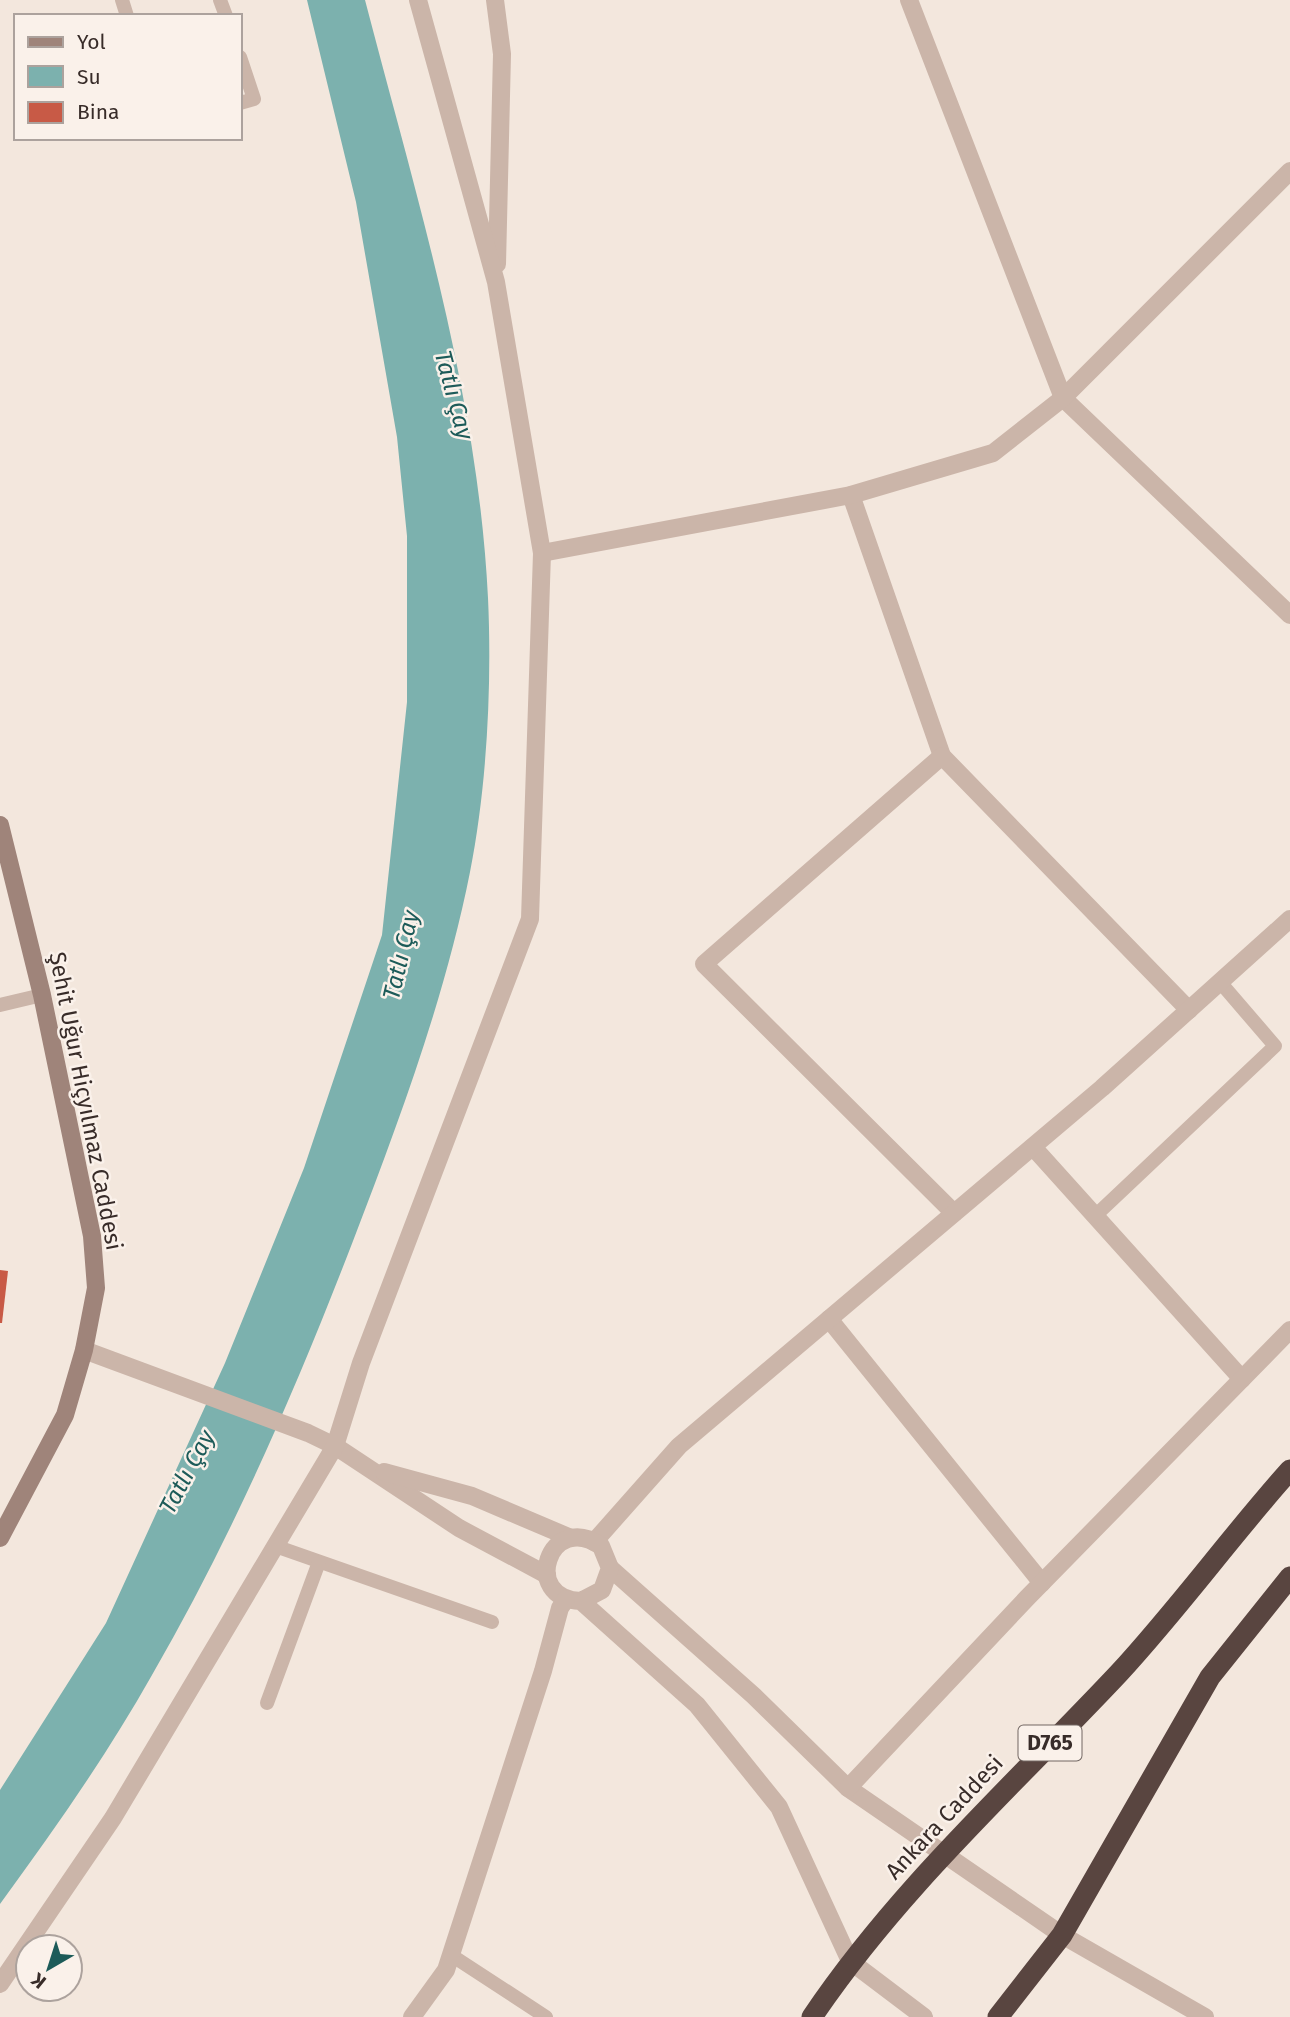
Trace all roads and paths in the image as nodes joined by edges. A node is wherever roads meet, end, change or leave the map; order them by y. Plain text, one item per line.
1 (418, 0) edge
2 (495, 0) edge
3 (909, 0) edge
4 (242, 63) edge
5 (242, 102) edge
6 (1290, 171) edge
7 (496, 282) junction
8 (1063, 398) junction
9 (851, 495) junction
10 (542, 553) junction
11 (1290, 615) edge
12 (942, 757) junction
13 (0, 825) edge
14 (5, 866) edge
15 (1290, 919) edge
16 (1220, 982) junction
17 (42, 995) junction
18 (0, 1004) edge
19 (1189, 1010) junction
20 (1033, 1147) junction
21 (954, 1213) junction
22 (1096, 1216) junction
23 (829, 1319) junction
24 (1290, 1330) edge
25 (84, 1350) junction
26 (1242, 1379) junction
27 (335, 1446) junction
28 (370, 1469) junction
29 (1290, 1470) edge
30 (0, 1538) edge
31 (571, 1538) junction
32 (594, 1542) junction
33 (275, 1546) junction
34 (319, 1562) junction
35 (610, 1568) junction
36 (547, 1575) junction
37 (1290, 1577) edge
38 (1042, 1583) junction
39 (573, 1600) junction
40 (492, 1622) dead end
41 (268, 1703) dead end
42 (848, 1788) junction
43 (943, 1853) junction
44 (1062, 1935) junction
45 (451, 1955) junction
46 (850, 1961) junction
47 (0, 1984) edge
48 (412, 2017) edge
49 (546, 2017) edge
50 (812, 2017) edge
51 (924, 2017) edge
52 (998, 2017) edge
53 (1205, 2017) edge

1 - 7 street
2 - 7 street
3 - 8 street
4 - 5 lane
6 - 8 street
7 - 10 street
8 - 9 street
8 - 11 street
9 - 10 street
9 - 12 street
10 - 27 street
12 - 19 street
12 - 21 street
13 - 14 street, Şehit Uğur Hiçyılmaz Caddesi
14 - 17 street, Şehit Uğur Hiçyılmaz Caddesi
15 - 16 street
16 - 19 street
16 - 22 lane
17 - 18 lane
17 - 25 street, Şehit Uğur Hiçyılmaz Caddesi
19 - 20 street
20 - 21 street
20 - 22 street
21 - 23 street
22 - 26 street
23 - 32 street
23 - 38 street
24 - 26 street
25 - 27 street
25 - 30 street, Şehit Uğur Hiçyılmaz Caddesi
26 - 38 street
27 - 28 street
27 - 33 street
28 - 31 street
28 - 36 street
29 - 43 highway, Ankara Caddesi / D765
31 - 32 street
31 - 36 street
32 - 35 street
33 - 34 lane
33 - 47 street
34 - 40 lane
34 - 41 lane
35 - 39 street
35 - 42 street
36 - 39 street
37 - 44 highway
38 - 42 street
39 - 45 street
39 - 46 street
42 - 43 street
43 - 44 street
43 - 46 highway, Ankara Caddesi / D765
44 - 52 highway
44 - 53 street
45 - 48 street
45 - 49 lane
46 - 50 highway, Ankara Caddesi / D765
46 - 51 street

